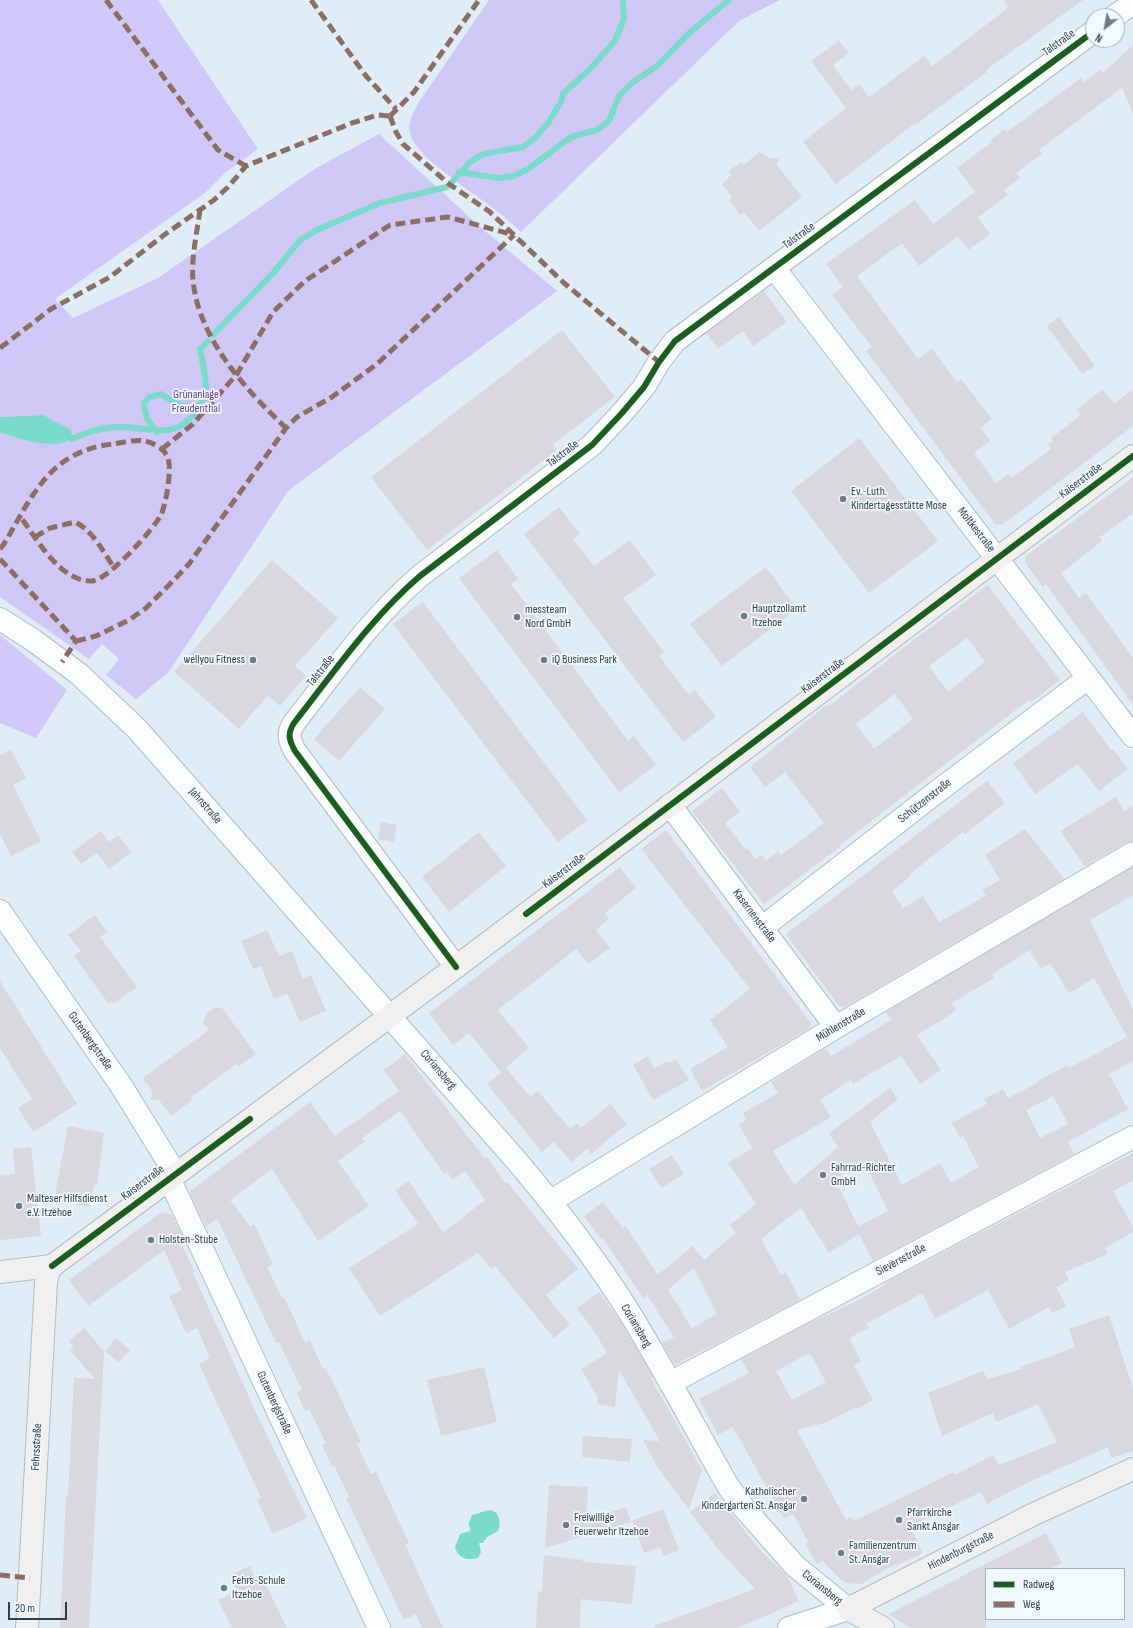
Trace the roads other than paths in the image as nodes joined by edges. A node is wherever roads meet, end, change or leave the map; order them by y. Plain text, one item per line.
1 (1085, 38) edge
2 (774, 268) junction
3 (1133, 456) edge
4 (998, 558) junction
5 (0, 619) edge
6 (1088, 678) junction
7 (1133, 736) edge
8 (670, 805) junction
9 (1133, 853) edge
10 (0, 910) edge
11 (763, 927) junction
12 (456, 967) junction
13 (390, 1016) junction
14 (836, 1027) junction
15 (1133, 1137) edge
16 (172, 1176) junction
17 (551, 1201) junction
18 (52, 1266) junction
19 (0, 1272) edge
20 (670, 1383) junction
21 (1133, 1469) edge
22 (848, 1609) junction
23 (27, 1628) edge
24 (379, 1628) edge
25 (789, 1628) edge
26 (883, 1628) edge

1 - 2 street, Talstraße
2 - 4 street, Moltkestraße
2 - 12 street, Talstraße
3 - 4 main road, Kaiserstraße
4 - 6 street, Moltkestraße
4 - 8 main road, Kaiserstraße
5 - 13 street, Jahnstraße
6 - 7 street, Moltkestraße
6 - 11 street, Schützenstraße
8 - 11 street, Kasernenstraße
8 - 12 main road, Kaiserstraße
9 - 14 street, Mühlenstraße
10 - 16 street, Gutenbergstraße
11 - 14 street, Kasernenstraße
12 - 13 main road, Kaiserstraße
13 - 16 main road, Kaiserstraße
13 - 17 street, Coriansberg
14 - 17 street, Mühlenstraße
15 - 20 street, Sieversstraße
16 - 18 main road, Kaiserstraße
16 - 24 street, Gutenbergstraße
17 - 20 street, Coriansberg
18 - 19 main road
18 - 23 main road, Fehrsstraße
20 - 22 street, Coriansberg
21 - 22 main road, Hindenburgstraße
22 - 25 street, Hindenburgstraße
22 - 26 main road, Coriansberg

